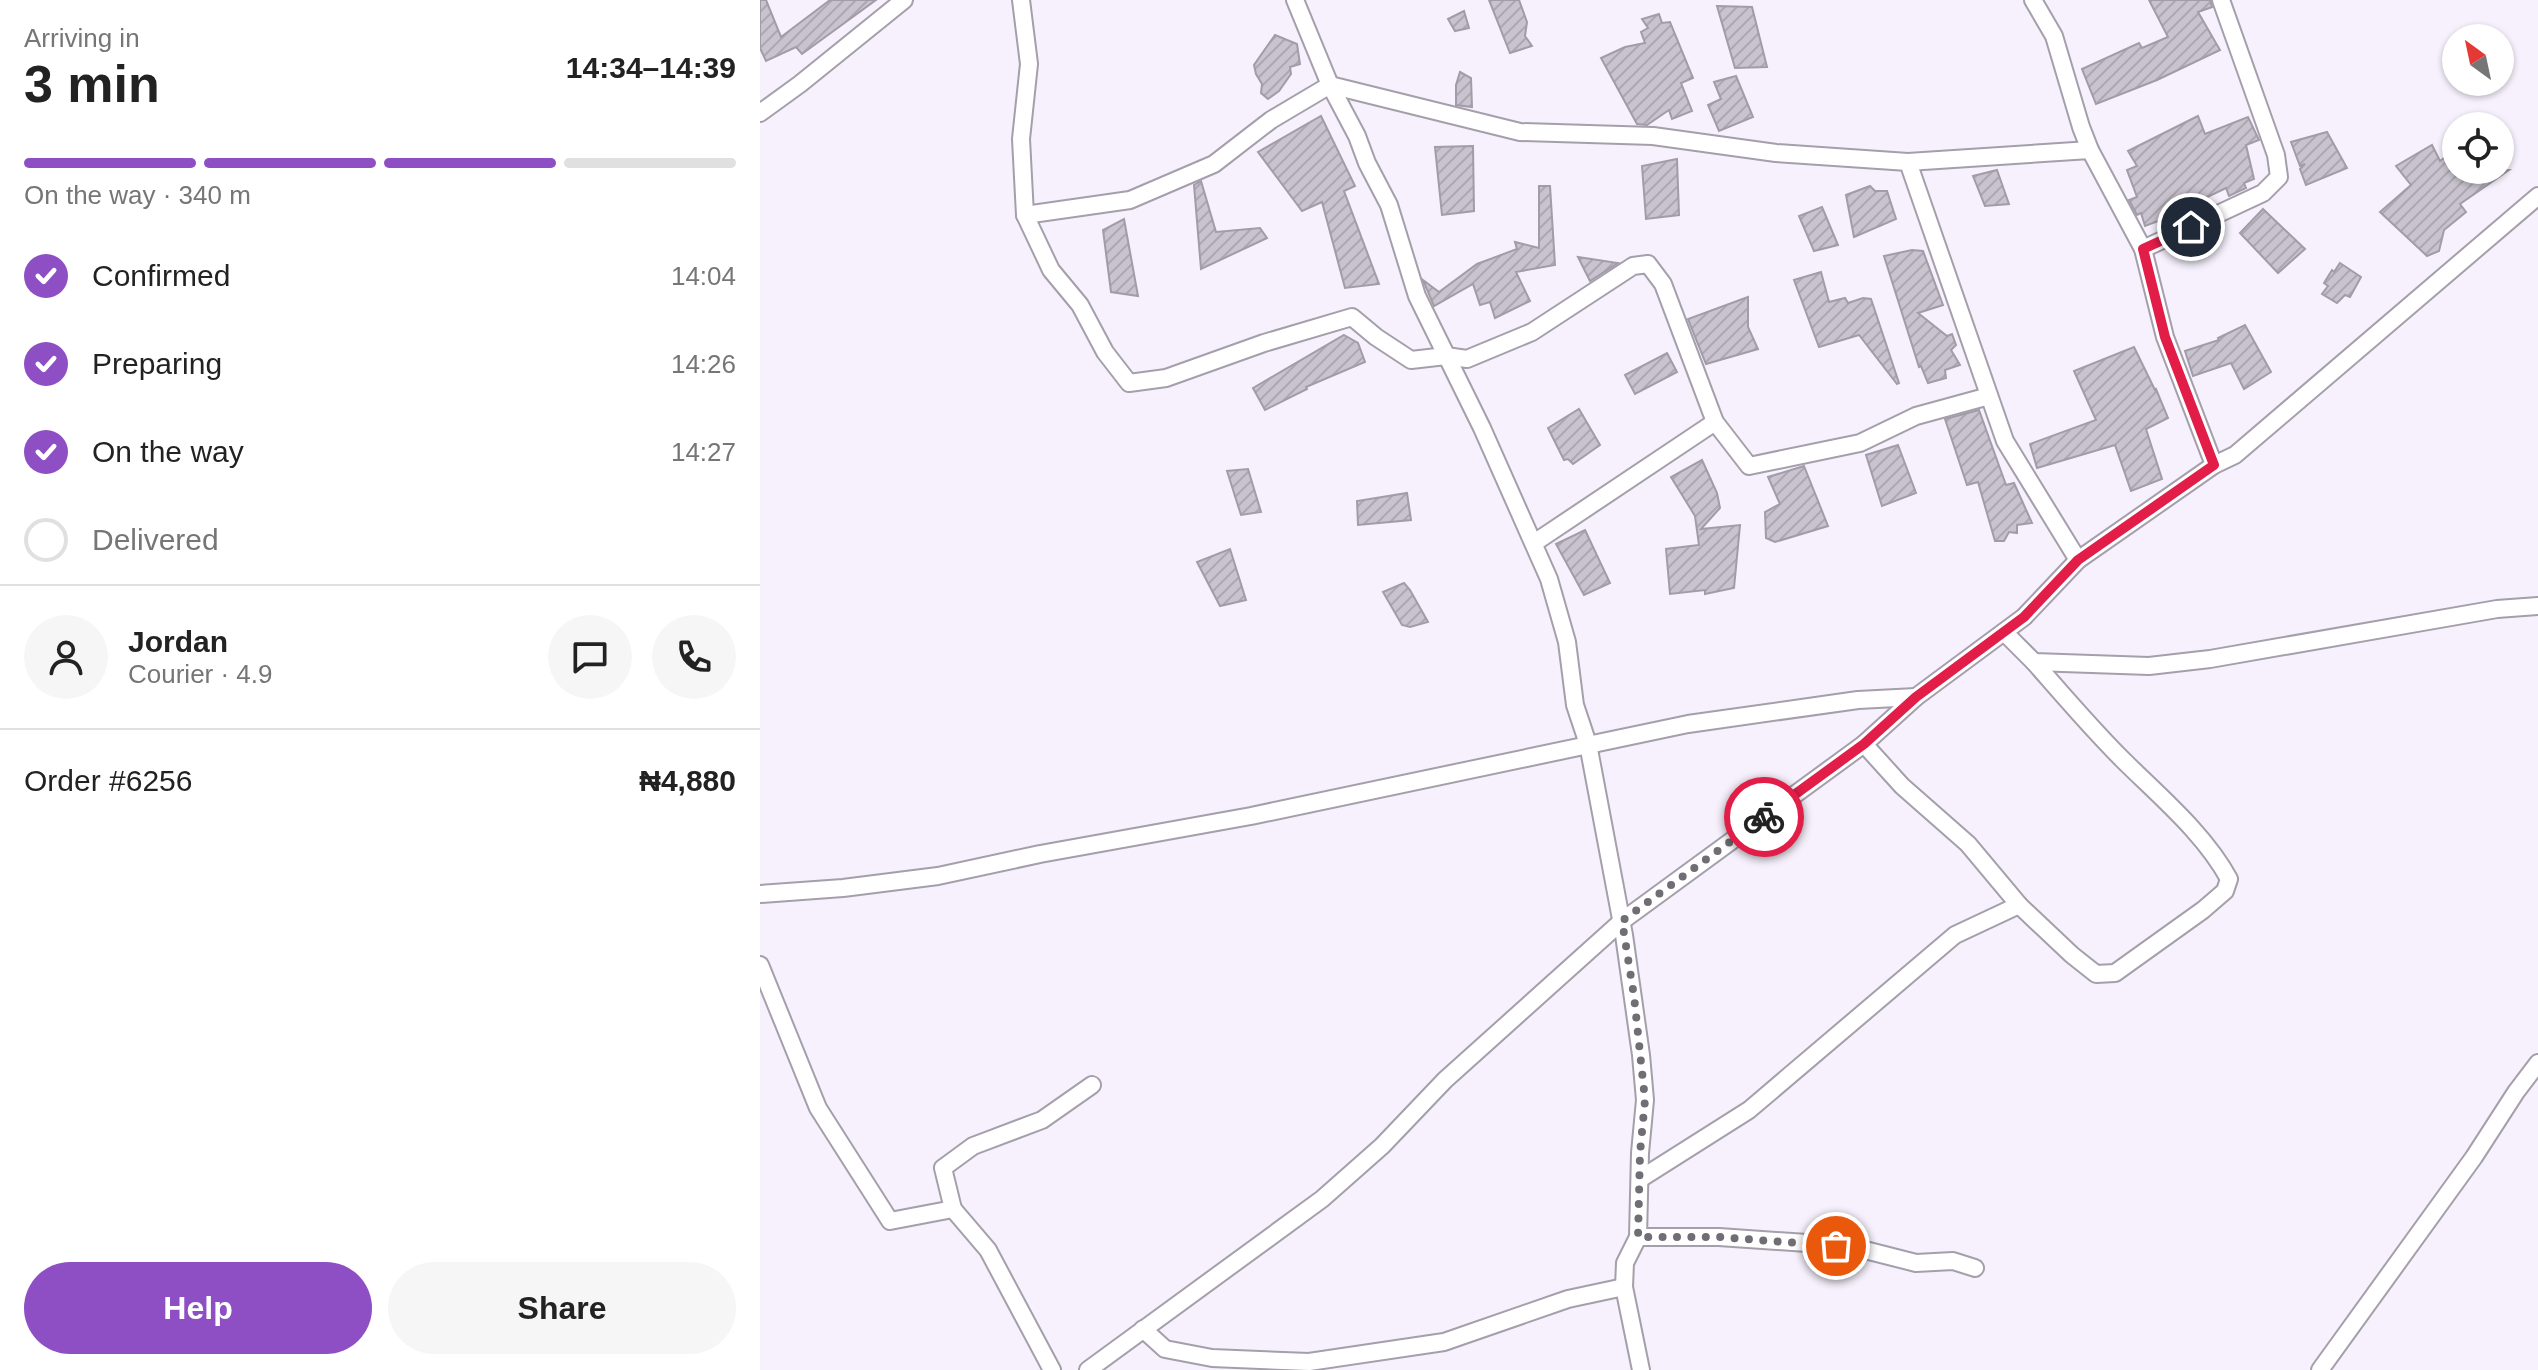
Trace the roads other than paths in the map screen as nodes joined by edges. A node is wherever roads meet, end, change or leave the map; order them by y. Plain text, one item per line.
1 (904, 0) edge
2 (1021, 0) edge
3 (1295, 0) edge
4 (2033, 0) edge
5 (2221, 0) edge
6 (1330, 85) junction
7 (760, 113) edge
8 (2090, 150) junction
9 (1908, 162) junction
10 (2538, 196) edge
11 (1025, 215) junction
12 (2143, 249) junction
13 (1446, 356) junction
14 (1989, 396) junction
15 (1715, 422) junction
16 (2214, 465) junction
17 (1534, 543) junction
18 (2078, 560) junction
19 (2538, 606) edge
20 (2004, 632) junction
21 (2034, 662) junction
22 (1916, 697) junction
23 (1588, 744) junction
24 (1864, 744) junction
25 (760, 894) edge
26 (2019, 905) junction
27 (1622, 921) junction
28 (760, 965) edge
29 (2538, 1063) edge
30 (1092, 1085) dead end
31 (1640, 1179) junction
32 (953, 1209) junction
33 (1638, 1237) junction
34 (1975, 1268) dead end
35 (1624, 1287) junction
36 (1143, 1329) junction
37 (1052, 1370) edge
38 (1088, 1370) edge
39 (1641, 1370) edge
40 (2320, 1370) edge

1 - 7 street
2 - 11 street
3 - 6 street
4 - 8 street
5 - 12 street
6 - 9 street
6 - 11 street
6 - 13 street
8 - 9 street
8 - 12 street
9 - 14 street
10 - 16 street
11 - 13 street
12 - 16 street
13 - 15 street
13 - 17 street
14 - 15 street
14 - 18 street
15 - 17 street
16 - 18 street
17 - 23 street
18 - 20 street
19 - 21 street
20 - 21 street
20 - 22 street
21 - 26 street
22 - 23 street
22 - 24 street
23 - 25 street
23 - 27 street
24 - 26 street
24 - 27 street
26 - 31 street
27 - 31 street
27 - 36 street
28 - 32 street
29 - 40 street
30 - 32 street
31 - 33 street
32 - 37 street
33 - 34 street
33 - 35 street
35 - 36 street
35 - 39 street
36 - 38 street

